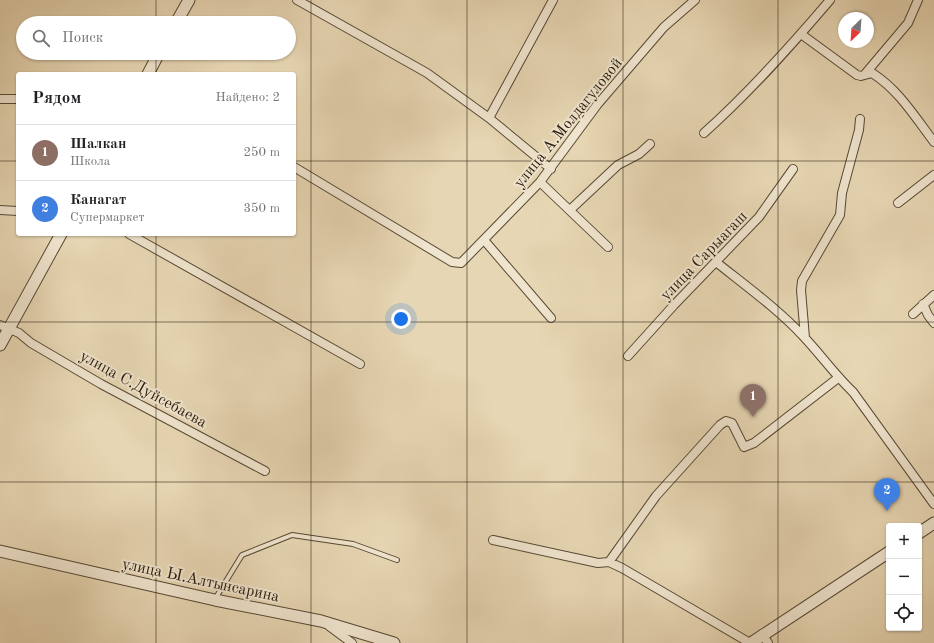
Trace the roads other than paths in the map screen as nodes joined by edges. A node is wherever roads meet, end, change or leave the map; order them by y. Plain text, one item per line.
1 (189, 0) edge
2 (297, 0) edge
3 (553, 0) edge
4 (695, 0) edge
5 (830, 0) edge
6 (918, 0) edge
7 (180, 16) edge
8 (801, 34) junction
9 (156, 60) edge
10 (149, 72) edge
11 (865, 74) junction
12 (0, 99) edge
13 (16, 99) edge
14 (489, 118) junction
15 (860, 119) dead end
16 (704, 133) dead end
17 (933, 139) edge
18 (650, 144) dead end
19 (296, 168) edge
20 (551, 169) junction
21 (793, 169) dead end
22 (934, 175) edge
23 (540, 182) junction
24 (898, 203) dead end
25 (571, 209) junction
26 (0, 210) edge
27 (16, 211) edge
28 (60, 236) edge
29 (133, 236) edge
30 (484, 240) junction
31 (608, 247) dead end
32 (716, 262) junction
33 (934, 295) edge
34 (923, 304) junction
35 (913, 314) dead end
36 (550, 318) dead end
37 (934, 323) edge
38 (5, 327) edge
39 (804, 338) junction
40 (0, 345) edge
41 (628, 356) dead end
42 (360, 364) dead end
43 (838, 378) junction
44 (265, 471) dead end
45 (934, 504) edge
46 (934, 523) edge
47 (922, 531) edge
48 (493, 540) dead end
49 (0, 551) edge
50 (886, 554) edge
51 (397, 560) dead end
52 (609, 562) junction
53 (215, 600) junction
54 (321, 621) junction
55 (765, 639) edge
56 (352, 643) edge
57 (394, 643) edge
58 (751, 643) edge

1 - 7 street
2 - 14 street
3 - 14 street
4 - 20 street, улица А.Молдагуловой
5 - 8 street
6 - 11 street
8 - 11 street
8 - 16 street
9 - 10 street
11 - 17 street
12 - 13 street
14 - 20 street
15 - 39 street
18 - 25 street
19 - 30 street, улица А.Молдагуловой
20 - 23 street, улица А.Молдагуловой
21 - 32 street, улица Сарыагаш
22 - 24 street
23 - 25 street
23 - 30 street, улица А.Молдагуловой
25 - 31 street
26 - 27 street
28 - 38 street
29 - 42 street
30 - 36 street
32 - 39 street
32 - 41 street, улица Сарыагаш
33 - 34 street
34 - 35 street
34 - 37 street
38 - 40 street
38 - 44 street, улица С.Дуйсебаева
39 - 43 street
43 - 45 street
43 - 52 street
46 - 47 street
48 - 52 street
49 - 53 street, улица Ы.Алтынсарина
50 - 55 street
51 - 53 lane
52 - 58 street
53 - 54 street, улица Ы.Алтынсарина
54 - 56 street
54 - 57 street, улица Ы.Алтынсарина
55 - 58 street

